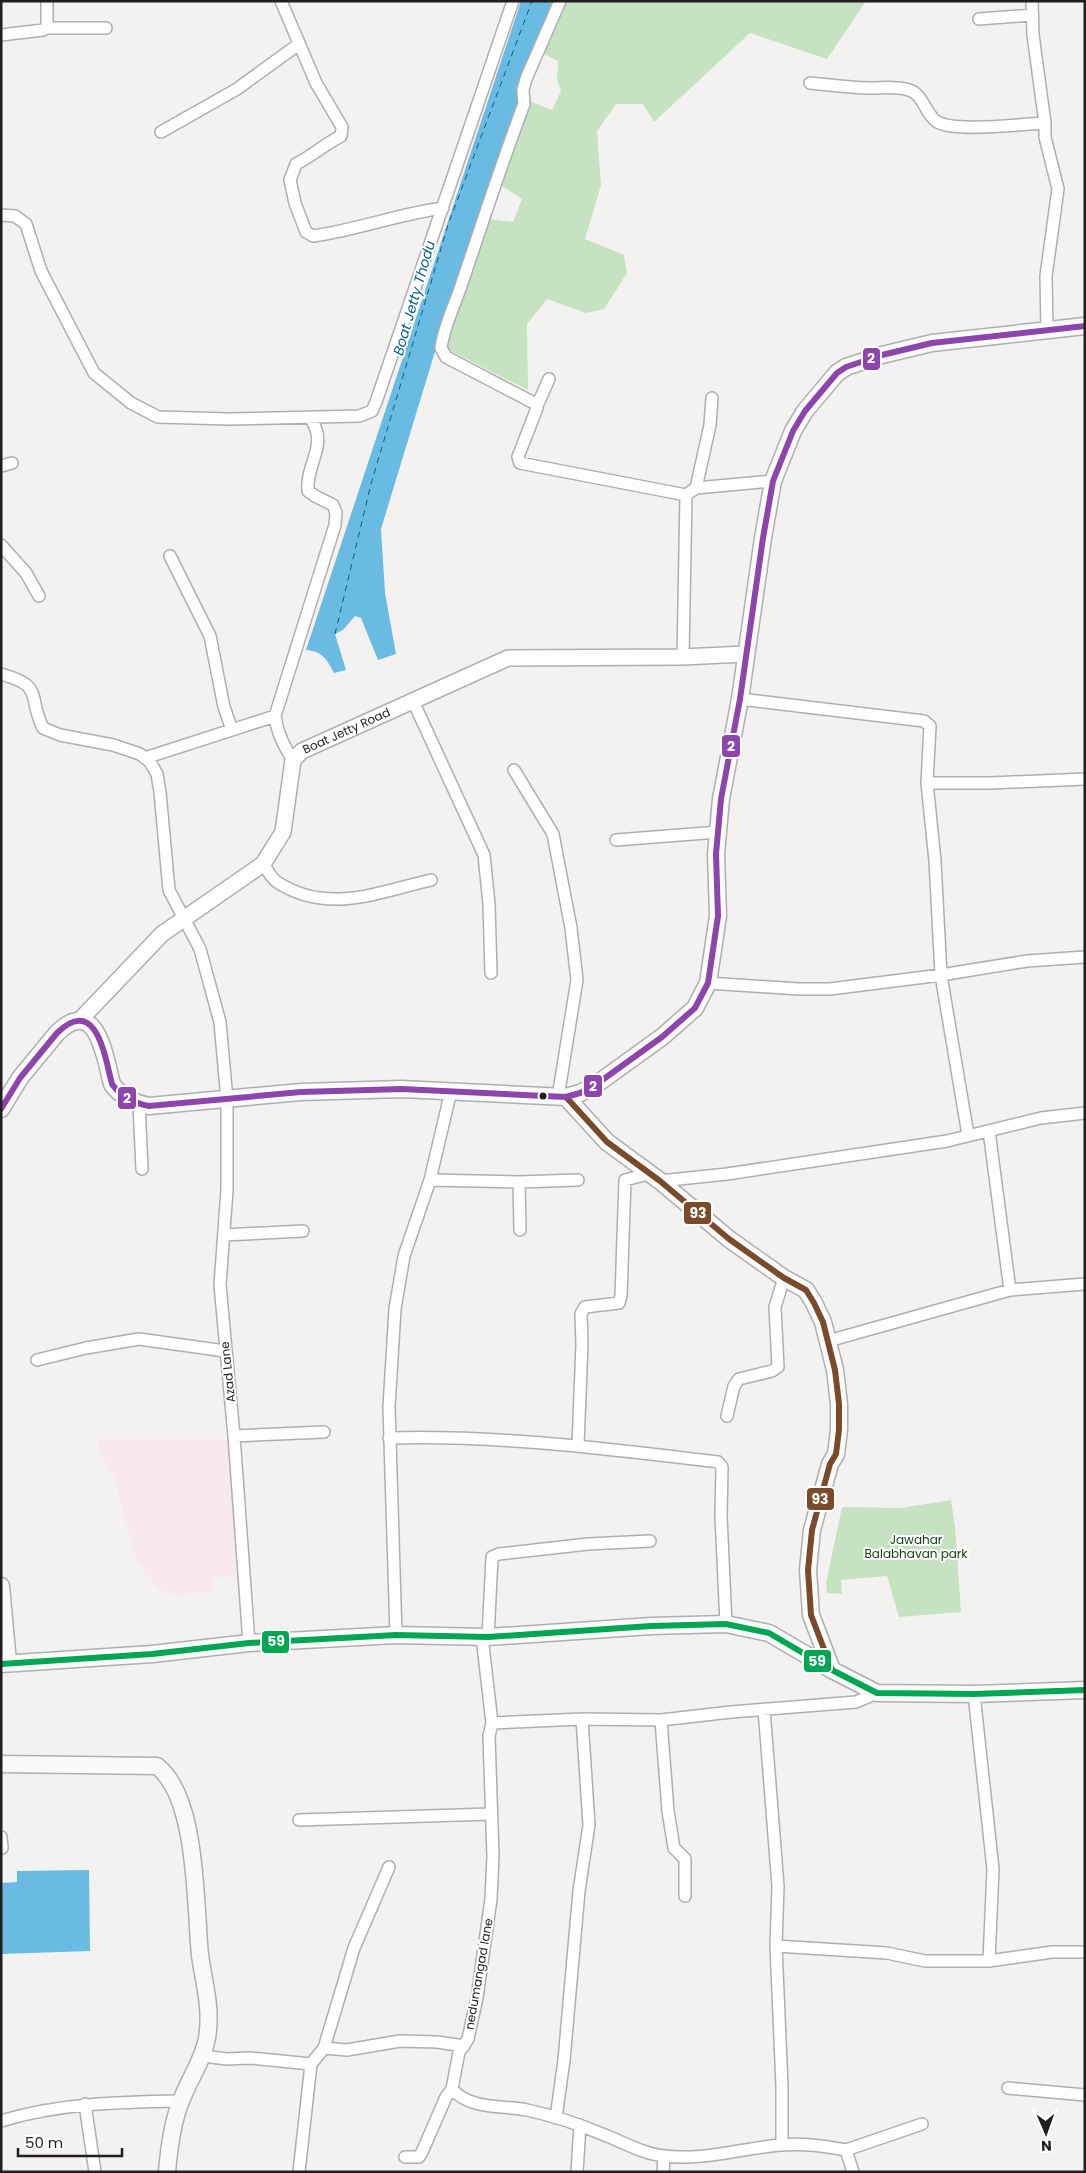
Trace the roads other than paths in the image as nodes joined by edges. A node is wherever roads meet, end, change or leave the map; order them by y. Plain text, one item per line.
1 (46, 1) edge
2 (281, 1) edge
3 (513, 1) edge
4 (560, 1) edge
5 (1032, 1) edge
6 (1032, 15) junction
7 (978, 19) dead end
8 (47, 28) junction
9 (106, 28) dead end
10 (1, 35) edge
11 (299, 44) junction
12 (810, 82) dead end
13 (1045, 123) junction
14 (161, 132) dead end
15 (443, 208) junction
16 (1, 215) edge
17 (1085, 326) edge
18 (1048, 330) junction
19 (549, 380) dead end
20 (712, 398) dead end
21 (537, 406) junction
22 (311, 418) junction
23 (774, 481) junction
24 (696, 488) junction
25 (686, 495) junction
26 (1, 545) edge
27 (170, 556) dead end
28 (39, 596) dead end
29 (745, 654) junction
30 (683, 657) junction
31 (1, 674) edge
32 (740, 699) junction
33 (413, 701) junction
34 (276, 716) junction
35 (232, 730) junction
36 (145, 758) junction
37 (293, 760) junction
38 (514, 770) dead end
39 (1085, 779) edge
40 (927, 783) junction
41 (718, 832) junction
42 (616, 840) dead end
43 (263, 864) junction
44 (431, 880) dead end
45 (184, 919) junction
46 (1085, 957) edge
47 (491, 973) dead end
48 (941, 976) junction
49 (708, 983) junction
50 (79, 1021) junction
51 (452, 1091) junction
52 (562, 1097) junction
53 (227, 1100) junction
54 (138, 1104) junction
55 (1, 1109) edge
56 (1085, 1113) edge
57 (990, 1131) junction
58 (968, 1136) junction
59 (142, 1169) dead end
60 (654, 1177) junction
61 (430, 1180) junction
62 (578, 1180) dead end
63 (519, 1182) junction
64 (520, 1230) dead end
65 (302, 1231) dead end
66 (224, 1235) junction
67 (784, 1278) junction
68 (1085, 1284) edge
69 (1010, 1290) junction
70 (828, 1341) junction
71 (225, 1351) junction
72 (38, 1360) dead end
73 (727, 1416) dead end
74 (324, 1432) dead end
75 (234, 1436) junction
76 (389, 1438) junction
77 (578, 1445) junction
78 (650, 1541) dead end
79 (1, 1586) edge
80 (726, 1624) junction
81 (396, 1635) junction
82 (485, 1637) junction
83 (249, 1644) junction
84 (5, 1663) edge
85 (832, 1670) junction
86 (1085, 1690) edge
87 (877, 1693) junction
88 (974, 1694) junction
89 (764, 1709) junction
90 (582, 1719) junction
91 (661, 1720) junction
92 (492, 1723) junction
93 (1, 1764) edge
94 (490, 1814) junction
95 (299, 1820) dead end
96 (1, 1838) edge
97 (2, 1848) edge
98 (389, 1867) dead end
99 (685, 1896) dead end
100 (776, 1946) junction
101 (1085, 1952) edge
102 (989, 1960) junction
103 (464, 2046) junction
104 (324, 2048) junction
105 (203, 2056) junction
106 (311, 2064) junction
107 (1008, 2088) dead end
108 (452, 2089) junction
109 (1085, 2095) edge
110 (180, 2102) junction
111 (85, 2104) junction
112 (556, 2118) junction
113 (1, 2121) edge
114 (580, 2124) junction
115 (922, 2124) dead end
116 (782, 2145) junction
117 (846, 2150) junction
118 (664, 2156) junction
119 (405, 2157) dead end
120 (95, 2172) edge
121 (167, 2172) edge
122 (299, 2172) edge
123 (577, 2172) edge
124 (663, 2172) edge
125 (853, 2172) edge

1 - 8 street
2 - 11 street
3 - 15 street
4 - 21 street
5 - 6 street
6 - 7 street
6 - 13 street
8 - 9 street
8 - 10 street
11 - 14 street
11 - 15 street
12 - 13 street
13 - 18 street
15 - 22 street
16 - 22 street
17 - 18 main road
18 - 23 main road
19 - 21 street
20 - 24 street
21 - 25 street
22 - 34 street
23 - 24 street
23 - 29 main road
24 - 25 street
25 - 30 street
26 - 28 street
27 - 35 street
29 - 30 street, Boat Jetty Road
29 - 32 main road
30 - 33 street, Boat Jetty Road
31 - 36 street
32 - 40 street
32 - 41 main road
33 - 37 street, Boat Jetty Road
33 - 47 street
34 - 35 street
34 - 37 street
35 - 36 street
36 - 45 street, Azad Lane
37 - 43 street, Boat Jetty Road
38 - 52 street
39 - 40 street
40 - 48 street
41 - 42 street
41 - 49 main road
43 - 44 street
43 - 45 street, Boat Jetty Road
45 - 50 street, Boat Jetty Road
45 - 53 street, Azad Lane
46 - 48 street
48 - 49 street
48 - 58 street
49 - 52 main road
50 - 54 main road
50 - 55 main road
51 - 52 main road
51 - 53 main road
51 - 61 street
52 - 60 main road
53 - 54 main road
53 - 66 street, Azad Lane
54 - 59 street
56 - 57 street
57 - 58 street
57 - 69 street
58 - 60 street
60 - 67 main road
60 - 77 street
61 - 63 street
61 - 76 street
62 - 63 street
63 - 64 street
65 - 66 street
66 - 71 street, Azad Lane
67 - 70 main road
67 - 73 street
68 - 69 street
69 - 70 street
70 - 85 main road
71 - 72 street
71 - 75 street, Azad Lane
74 - 75 street
75 - 83 street, Azad Lane
76 - 77 street
76 - 81 street
77 - 80 street
78 - 82 street, nedumangad lane
79 - 84 main road
80 - 82 main road
80 - 85 main road
81 - 82 main road
81 - 83 main road
82 - 92 street, nedumangad lane
83 - 84 main road
85 - 87 main road
86 - 88 main road
87 - 88 main road
87 - 89 street
88 - 102 street
89 - 91 street
89 - 100 street
90 - 91 street
90 - 92 street
90 - 112 street
91 - 99 street
92 - 94 street, nedumangad lane
93 - 105 main road
94 - 95 street
94 - 103 street, nedumangad lane
96 - 97 street
98 - 104 street
100 - 102 street
100 - 116 street
101 - 102 street
103 - 104 street
103 - 108 street, nedumangad lane
104 - 106 street
105 - 106 street
105 - 110 main road
106 - 122 street
107 - 109 street
108 - 112 street
108 - 119 street, nedumangad lane
110 - 111 street
110 - 121 main road
111 - 113 street
111 - 120 street
112 - 114 street
114 - 118 street
114 - 123 street
115 - 117 street
116 - 117 street
116 - 118 street
117 - 125 street
118 - 124 street

